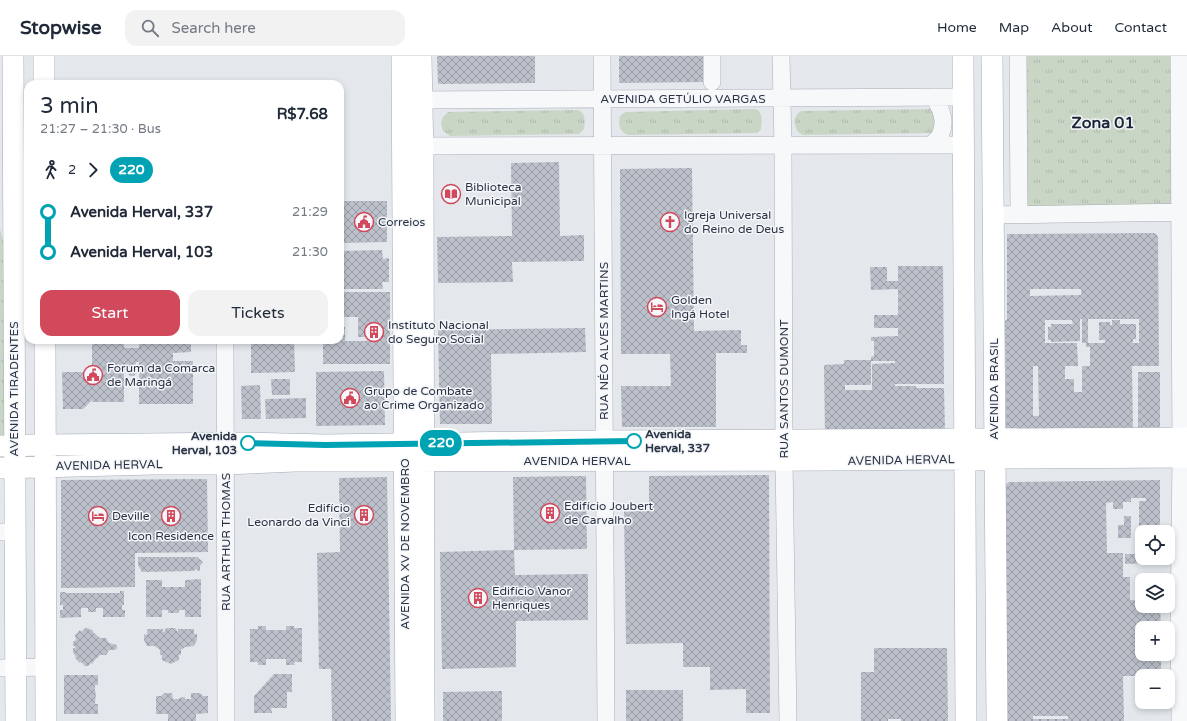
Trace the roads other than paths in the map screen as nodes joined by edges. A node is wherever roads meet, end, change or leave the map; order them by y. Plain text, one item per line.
1 (13, 56) edge
2 (44, 56) edge
3 (402, 56) edge
4 (421, 56) edge
5 (602, 56) edge
6 (712, 56) edge
7 (781, 56) edge
8 (963, 56) edge
9 (992, 56) edge
10 (1018, 56) edge
11 (1179, 56) edge
12 (1187, 62) edge
13 (44, 80) edge
14 (712, 82) dead end
15 (963, 97) junction
16 (782, 98) junction
17 (933, 98) junction
18 (602, 99) junction
19 (412, 100) junction
20 (1183, 140) edge
21 (783, 145) junction
22 (931, 145) junction
23 (964, 145) junction
24 (412, 146) junction
25 (603, 146) junction
26 (1184, 212) edge
27 (993, 214) junction
28 (1019, 214) junction
29 (21, 282) edge
30 (45, 344) edge
31 (225, 344) edge
32 (1077, 440) junction
33 (704, 441) junction
34 (872, 441) junction
35 (510, 443) junction
36 (46, 444) junction
37 (120, 444) junction
38 (226, 444) junction
39 (325, 445) junction
40 (8, 446) edge
41 (1184, 448) edge
42 (965, 449) junction
43 (994, 449) junction
44 (784, 450) junction
45 (604, 451) junction
46 (414, 453) junction
47 (1108, 457) junction
48 (902, 459) junction
49 (673, 460) junction
50 (295, 461) junction
51 (532, 461) junction
52 (152, 464) junction
53 (226, 464) junction
54 (46, 466) junction
55 (8, 468) edge
56 (7, 532) edge
57 (46, 667) junction
58 (8, 668) edge
59 (16, 721) edge
60 (46, 721) edge
61 (226, 721) edge
62 (406, 721) edge
63 (424, 721) edge
64 (606, 721) edge
65 (788, 721) edge
66 (966, 721) edge
67 (997, 721) edge
68 (1180, 721) edge

1 - 29 main road, AVENIDA TIRADENTES
2 - 13 main road
3 - 19 main road, AVENIDA XV DE NOVEMBRO
4 - 19 main road, AVENIDA XV DE NOVEMBRO
5 - 18 street, RUA NÉO ALVES MARTINS
6 - 14 street
7 - 16 street, RUA SANTOS DUMONT
8 - 15 main road
9 - 27 main road, AVENIDA BRASIL
10 - 28 street
11 - 12 street
11 - 20 street
15 - 17 street, AVENIDA GETÚLIO VARGAS
15 - 23 main road
16 - 17 street, AVENIDA GETÚLIO VARGAS
16 - 18 street, AVENIDA GETÚLIO VARGAS
16 - 21 street, RUA SANTOS DUMONT
17 - 22 street
18 - 19 street, AVENIDA GETÚLIO VARGAS
18 - 25 street, RUA NÉO ALVES MARTINS
19 - 24 main road, AVENIDA XV DE NOVEMBRO
20 - 26 street
21 - 22 street
21 - 25 street
21 - 44 street, RUA SANTOS DUMONT
22 - 23 street
23 - 42 main road
24 - 25 street
24 - 46 main road, AVENIDA XV DE NOVEMBRO
25 - 45 street, RUA NÉO ALVES MARTINS
26 - 28 street
26 - 41 street
27 - 28 street
27 - 43 main road, AVENIDA BRASIL
29 - 40 main road, AVENIDA TIRADENTES
30 - 36 main road
31 - 38 street, RUA ARTHUR THOMAS
32 - 41 main road, AVENIDA HERVAL
32 - 43 main road, AVENIDA HERVAL
32 - 47 main road
33 - 44 main road, AVENIDA HERVAL
33 - 45 main road, AVENIDA HERVAL
33 - 49 main road
34 - 42 main road, AVENIDA HERVAL
34 - 44 main road, AVENIDA HERVAL
34 - 48 main road
35 - 45 main road, AVENIDA HERVAL
35 - 46 main road, AVENIDA HERVAL
35 - 51 main road
36 - 37 main road, AVENIDA HERVAL
36 - 40 main road, AVENIDA HERVAL
36 - 54 main road
37 - 38 main road, AVENIDA HERVAL
37 - 52 main road
38 - 39 main road, AVENIDA HERVAL
38 - 53 street, RUA ARTHUR THOMAS
39 - 46 main road, AVENIDA HERVAL
39 - 50 main road
40 - 55 main road, AVENIDA TIRADENTES
41 - 47 main road, AVENIDA HERVAL
41 - 68 street
42 - 43 main road, AVENIDA HERVAL
42 - 48 main road, AVENIDA HERVAL
42 - 66 main road
43 - 47 main road, AVENIDA HERVAL
43 - 67 main road, AVENIDA BRASIL
44 - 48 main road, AVENIDA HERVAL
44 - 49 main road, AVENIDA HERVAL
44 - 65 street, RUA SANTOS DUMONT
45 - 49 main road, AVENIDA HERVAL
45 - 51 main road, AVENIDA HERVAL
45 - 64 street, RUA NÉO ALVES MARTINS
46 - 50 main road, AVENIDA HERVAL
46 - 51 main road, AVENIDA HERVAL
46 - 62 main road, AVENIDA XV DE NOVEMBRO
46 - 63 main road, AVENIDA XV DE NOVEMBRO
50 - 53 main road, AVENIDA HERVAL
52 - 53 main road, AVENIDA HERVAL
52 - 54 main road, AVENIDA HERVAL
53 - 61 street, RUA ARTHUR THOMAS
54 - 55 main road, AVENIDA HERVAL
54 - 57 main road
55 - 56 main road, AVENIDA TIRADENTES
56 - 58 main road, AVENIDA TIRADENTES
57 - 58 street
57 - 60 main road
58 - 59 main road, AVENIDA TIRADENTES

